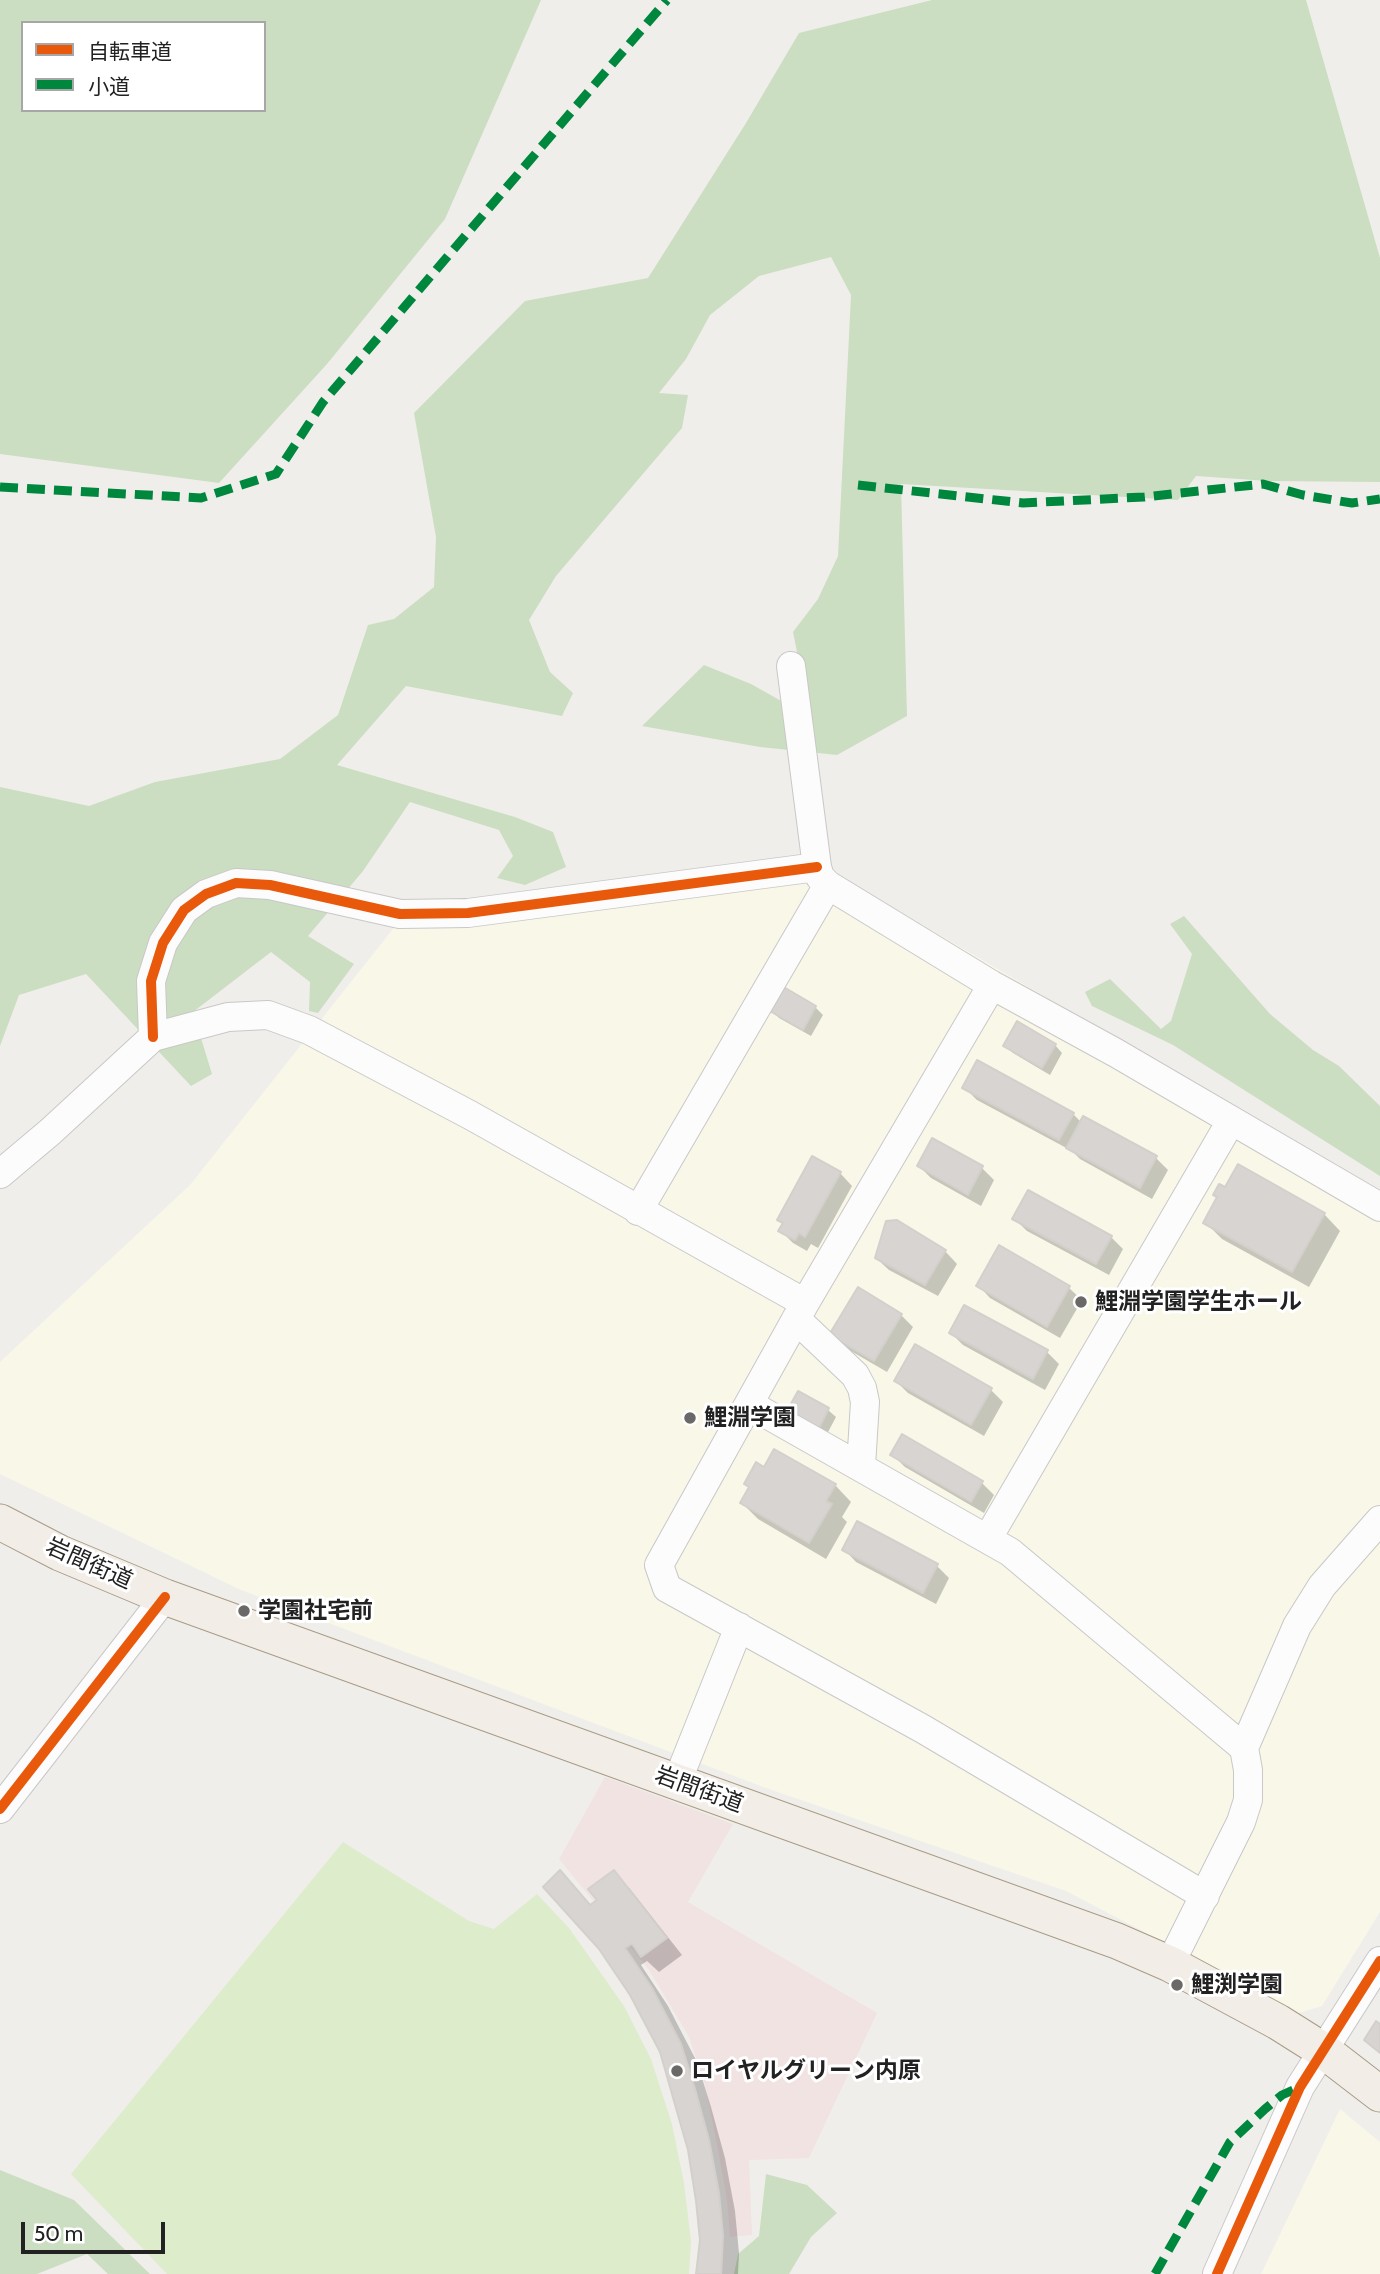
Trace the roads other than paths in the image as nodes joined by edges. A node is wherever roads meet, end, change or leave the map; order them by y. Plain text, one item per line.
1 (791, 666) dead end
2 (823, 876) junction
3 (992, 985) junction
4 (153, 1037) junction
5 (1231, 1121) junction
6 (0, 1174) edge
7 (1380, 1207) edge
8 (638, 1211) junction
9 (801, 1311) junction
10 (749, 1404) junction
11 (861, 1466) junction
12 (1380, 1520) edge
13 (0, 1521) edge
14 (988, 1538) junction
15 (165, 1597) junction
16 (739, 1627) junction
17 (1244, 1748) junction
18 (677, 1782) junction
19 (0, 1809) edge
20 (1205, 1896) junction
21 (1380, 1961) edge
22 (1170, 1964) junction
23 (1324, 2052) junction
24 (1380, 2094) edge
25 (1217, 2274) edge

1 - 2 street
2 - 3 street
2 - 4 street
2 - 8 street
3 - 5 street
3 - 9 street
4 - 6 street
4 - 8 street
5 - 7 street
5 - 14 street
8 - 9 street
9 - 10 street
9 - 11 street
10 - 11 street
10 - 16 street
11 - 14 street
12 - 17 street
13 - 15 main road, 岩間街道
14 - 17 street
15 - 18 main road, 岩間街道
15 - 19 street
16 - 18 street
16 - 20 street
17 - 20 street
18 - 22 main road, 岩間街道
20 - 22 street
21 - 23 street
22 - 23 main road, 岩間街道
23 - 24 main road, 岩間街道
23 - 25 street

